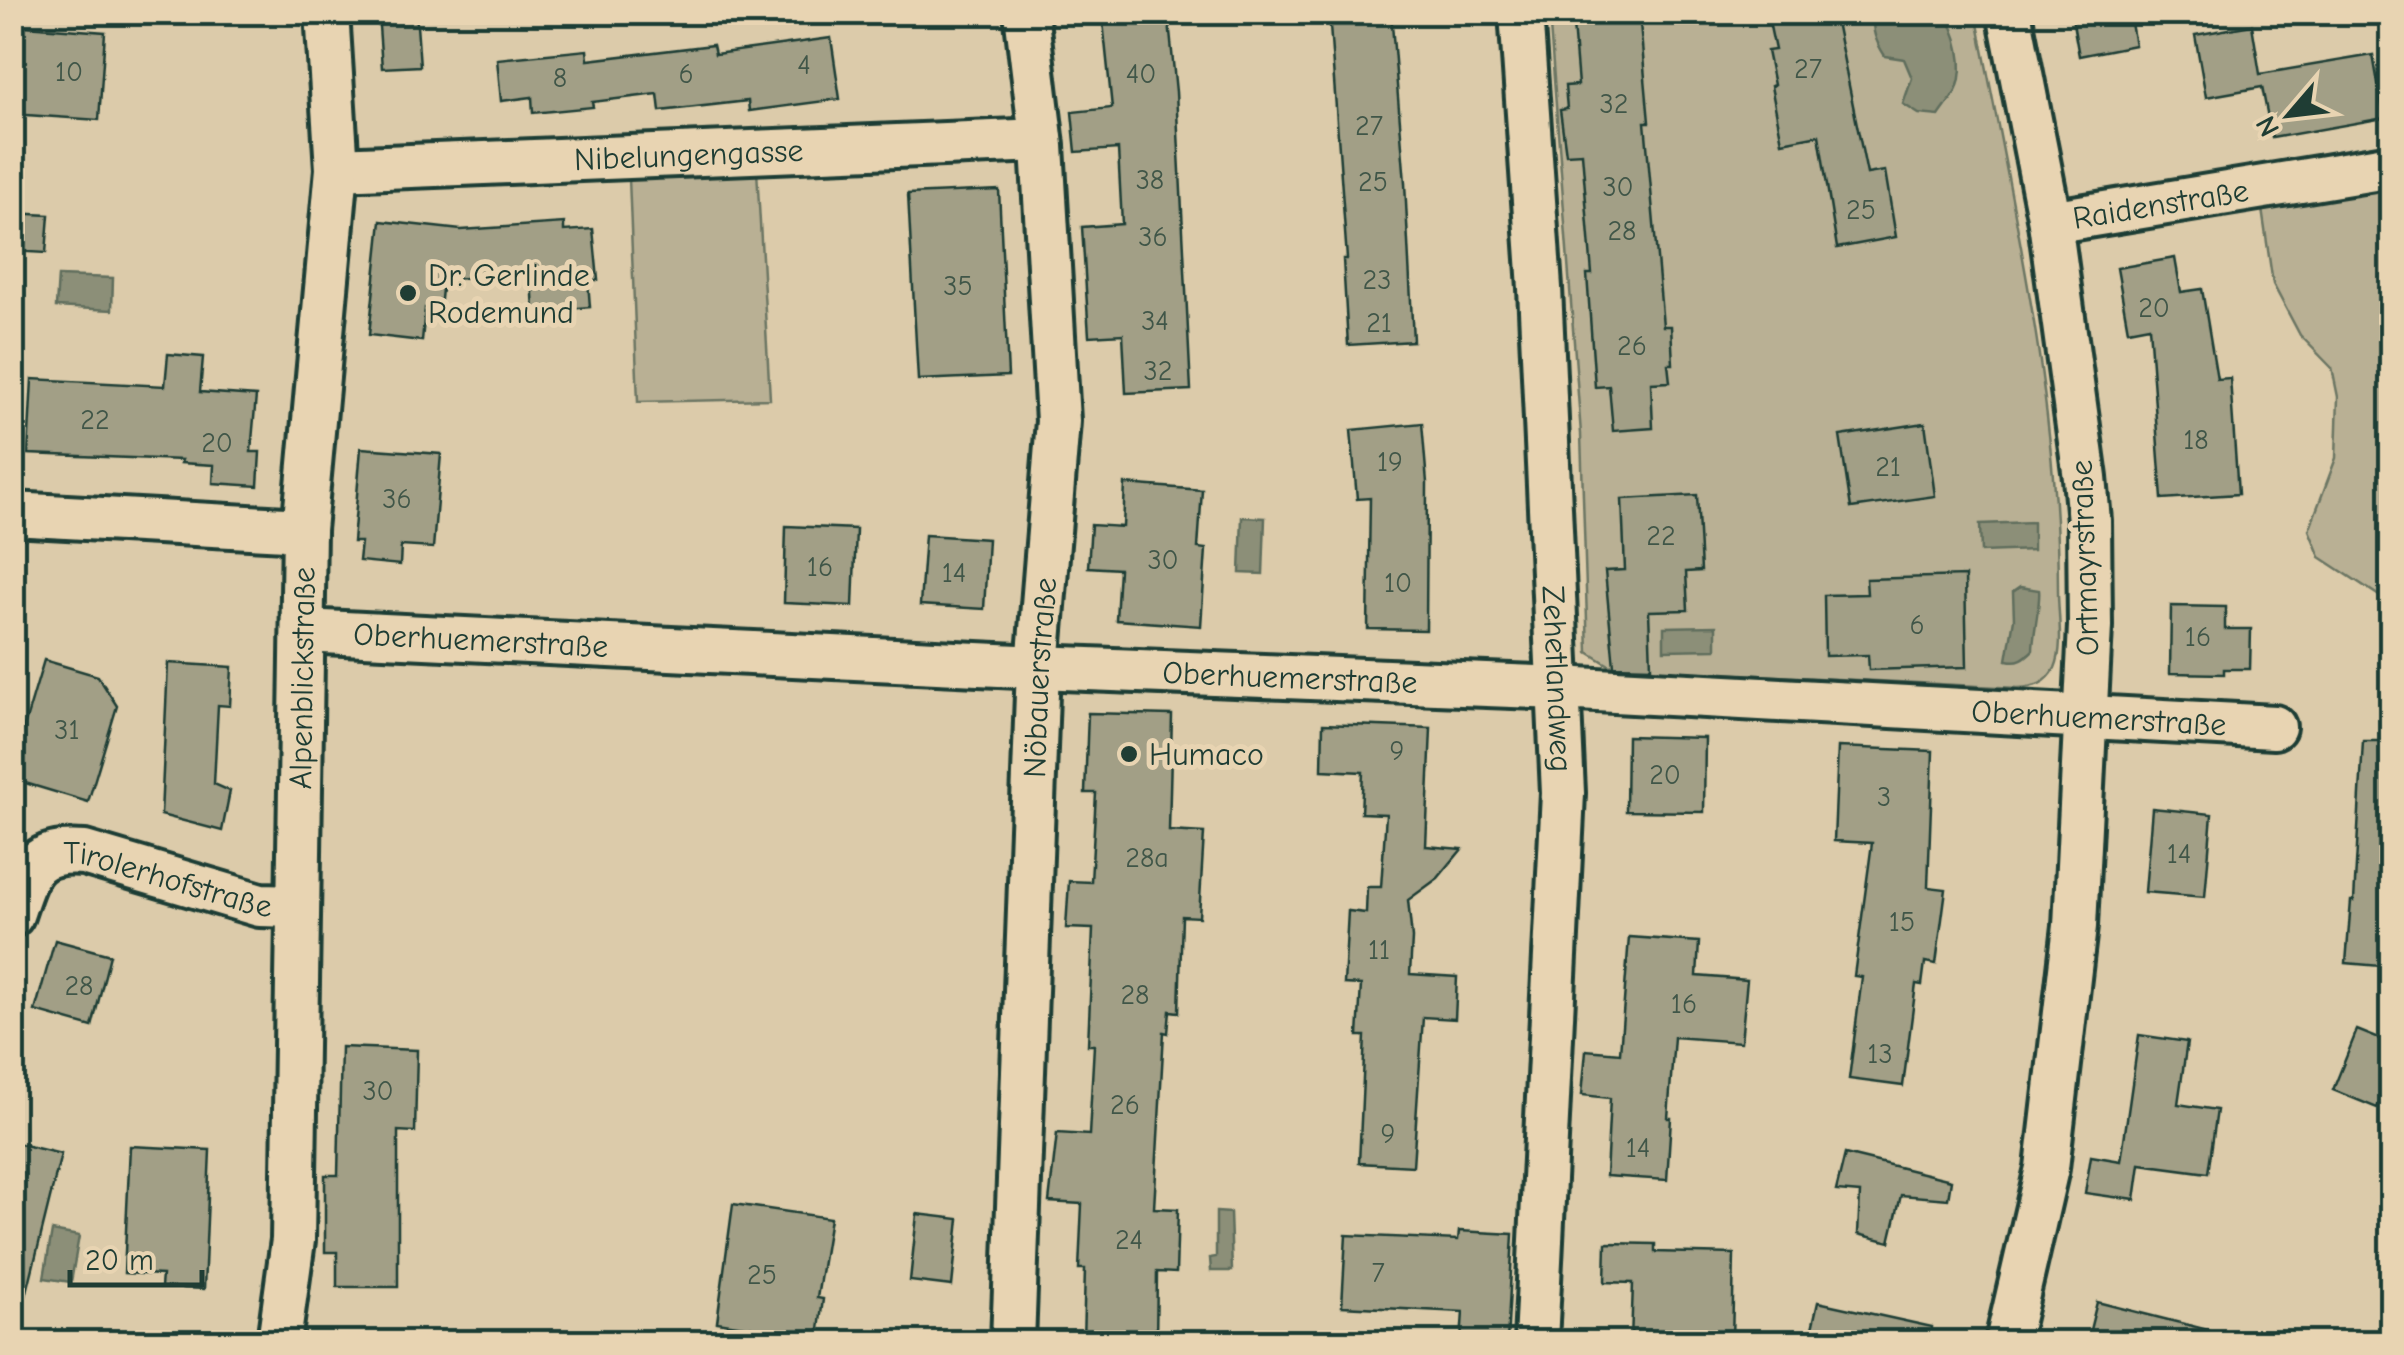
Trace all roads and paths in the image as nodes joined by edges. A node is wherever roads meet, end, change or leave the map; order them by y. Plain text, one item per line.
1 (326, 12) edge
2 (1026, 12) edge
3 (1521, 12) edge
4 (2009, 12) edge
5 (1041, 140) junction
6 (2392, 166) edge
7 (337, 169) junction
8 (2050, 222) junction
9 (12, 514) edge
10 (304, 530) junction
11 (304, 631) junction
12 (1038, 667) junction
13 (1560, 688) junction
14 (2086, 718) junction
15 (2274, 727) dead end
16 (298, 906) junction
17 (12, 915) edge
18 (280, 1342) edge
19 (1013, 1342) edge
20 (1536, 1342) edge
21 (2007, 1342) edge

1 - 7 street, Alpenblickstraße
2 - 5 street, Nöbauerstraße
3 - 13 street, Zehetlandweg
4 - 8 street, Ortmayrstraße
5 - 7 street, Nibelungengasse
5 - 12 street, Nöbauerstraße
6 - 8 street, Raidenstraße
7 - 10 street, Alpenblickstraße
8 - 14 street, Ortmayrstraße
9 - 10 street
10 - 11 street, Alpenblickstraße
11 - 12 street, Oberhuemerstraße
11 - 16 street, Alpenblickstraße
12 - 13 street, Oberhuemerstraße
12 - 19 street, Nöbauerstraße
13 - 14 street, Oberhuemerstraße
13 - 20 street, Zehetlandweg
14 - 15 street, Oberhuemerstraße
14 - 21 street, Ortmayrstraße
16 - 17 street, Tirolerhofstraße
16 - 18 street, Alpenblickstraße

